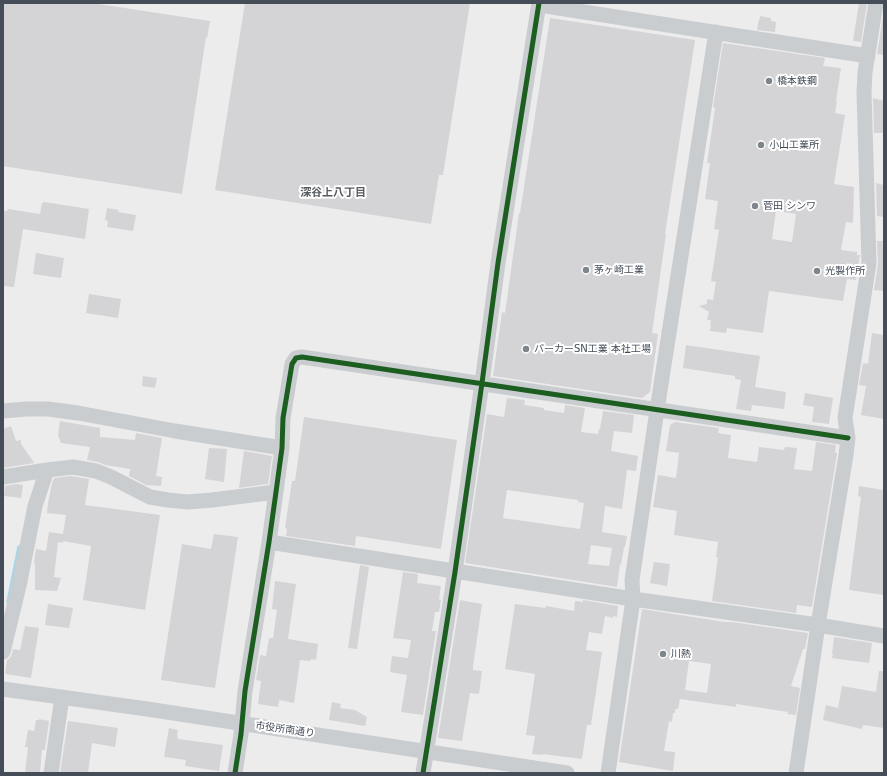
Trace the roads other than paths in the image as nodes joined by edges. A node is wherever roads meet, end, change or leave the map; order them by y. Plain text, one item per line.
1 (876, 3) edge
2 (539, 4) edge
3 (716, 32) junction
4 (868, 56) junction
5 (482, 384) junction
6 (657, 410) junction
7 (3, 411) edge
8 (848, 438) junction
9 (282, 448) junction
10 (47, 470) junction
11 (3, 477) edge
12 (276, 492) junction
13 (269, 542) junction
14 (455, 572) junction
15 (633, 599) junction
16 (818, 625) junction
17 (884, 636) edge
18 (3, 652) edge
19 (3, 689) edge
20 (62, 697) junction
21 (242, 724) junction
22 (426, 751) junction
23 (51, 773) edge
24 (235, 773) edge
25 (423, 773) edge
26 (567, 773) edge
27 (608, 773) edge
28 (796, 773) edge

1 - 4 street
2 - 3 street
2 - 5 street
3 - 4 street
3 - 6 street
4 - 8 street
5 - 6 street
5 - 9 street
5 - 14 street
6 - 8 street
6 - 15 street
7 - 9 street
8 - 16 street
9 - 12 street
10 - 11 street
10 - 12 street
10 - 18 street
12 - 13 street
13 - 14 street
13 - 21 street
14 - 15 street
14 - 22 street
15 - 16 street
15 - 27 street
16 - 17 street
16 - 28 street
19 - 20 street, 市役所南通り
20 - 21 street, 市役所南通り
20 - 23 street
21 - 22 street, 市役所南通り
21 - 24 street
22 - 25 street
22 - 26 street, 市役所南通り

